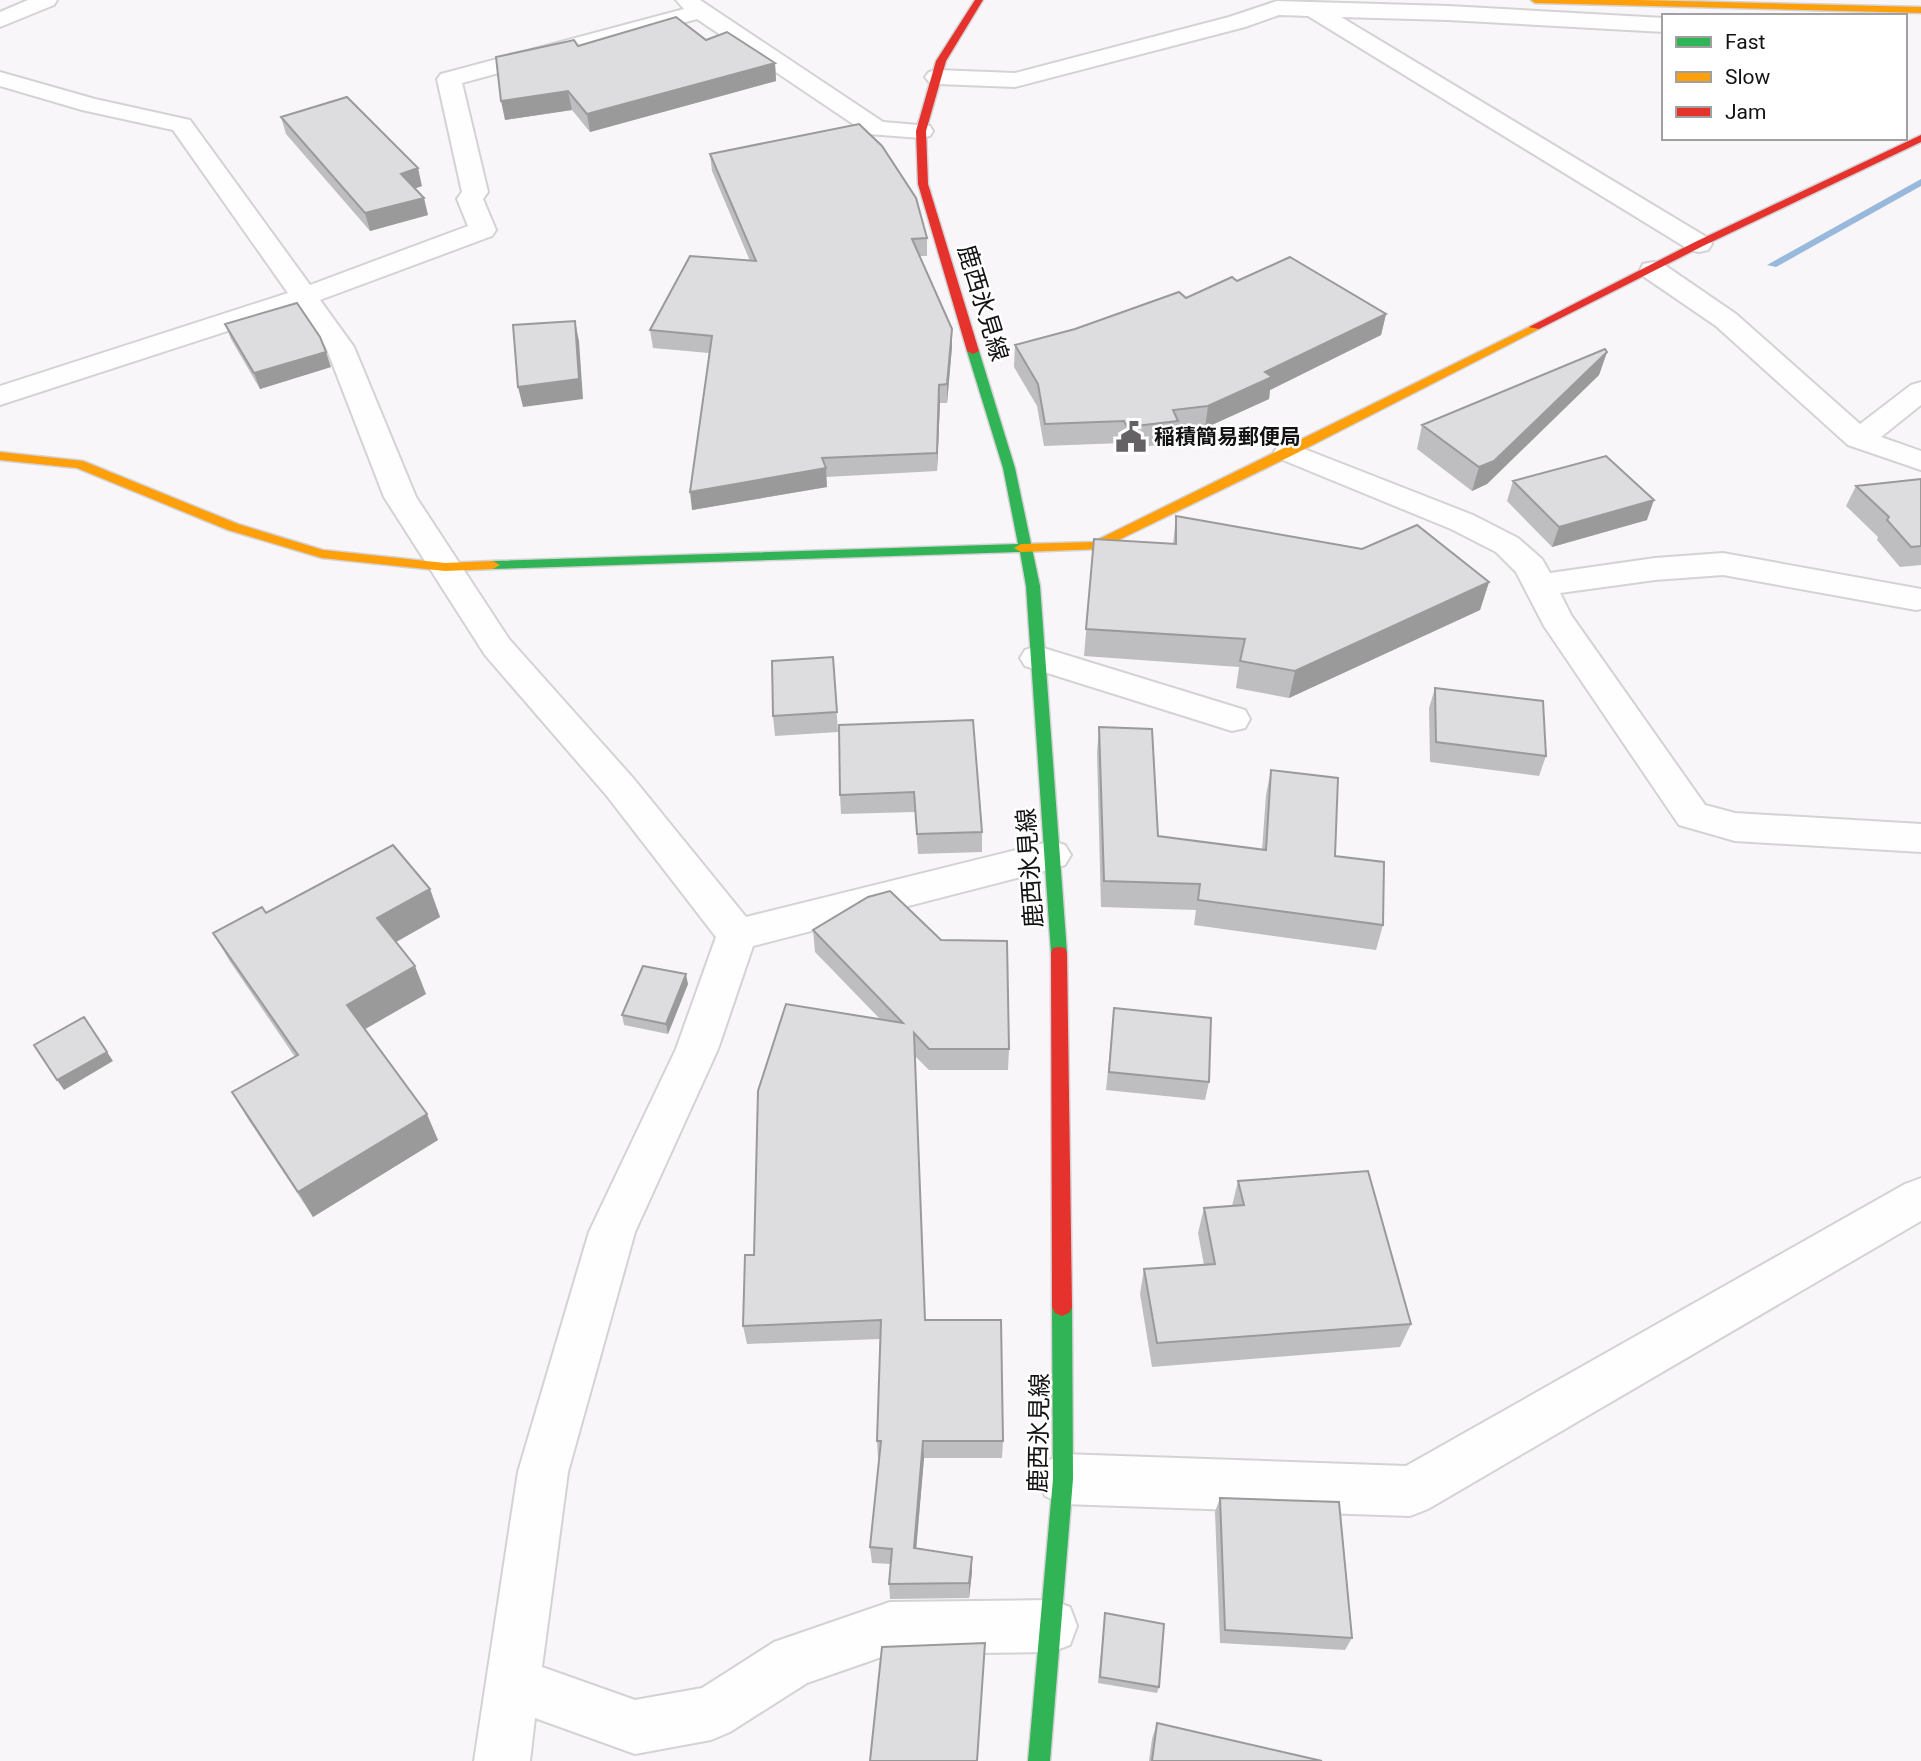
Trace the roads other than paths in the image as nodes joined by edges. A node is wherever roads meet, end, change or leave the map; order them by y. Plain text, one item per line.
1 (46, 0) edge
2 (979, 0) edge
3 (1535, 0) edge
4 (694, 6) edge
5 (1313, 10) junction
6 (1921, 10) edge
7 (1662, 18) edge
8 (0, 20) edge
9 (937, 76) junction
10 (0, 79) edge
11 (921, 131) junction
12 (1921, 138) edge
13 (1699, 244) junction
14 (1653, 270) junction
15 (303, 297) junction
16 (1921, 391) edge
17 (0, 396) edge
18 (1859, 439) junction
19 (1289, 452) junction
20 (0, 456) edge
21 (1921, 461) edge
22 (1023, 547) junction
23 (445, 568) junction
24 (1539, 584) junction
25 (1916, 600) dead end
26 (1037, 658) junction
27 (1232, 719) dead end
28 (1921, 838) edge
29 (1052, 855) junction
30 (737, 935) junction
31 (1921, 1198) edge
32 (1063, 1479) junction
33 (1051, 1626) junction
34 (513, 1682) junction
35 (502, 1761) edge
36 (1039, 1761) edge

1 - 8 street
2 - 9 main road, 鹿西氷見線
3 - 6 main road
4 - 11 street
4 - 15 street
5 - 7 street
5 - 9 street
5 - 13 street
9 - 11 main road, 鹿西氷見線
10 - 15 street
11 - 22 main road, 鹿西氷見線
12 - 13 main road
13 - 14 main road
14 - 18 street
14 - 19 main road
15 - 17 street
15 - 23 street
16 - 18 street
18 - 21 street
19 - 22 main road
19 - 24 street
20 - 23 main road
22 - 23 main road
22 - 26 main road, 鹿西氷見線
23 - 30 street
24 - 25 street
24 - 28 street
26 - 27 street
26 - 29 main road, 鹿西氷見線
29 - 30 street
29 - 32 main road, 鹿西氷見線
30 - 34 street
31 - 32 street
32 - 33 main road, 鹿西氷見線
33 - 34 street
33 - 36 main road, 鹿西氷見線
34 - 35 street

